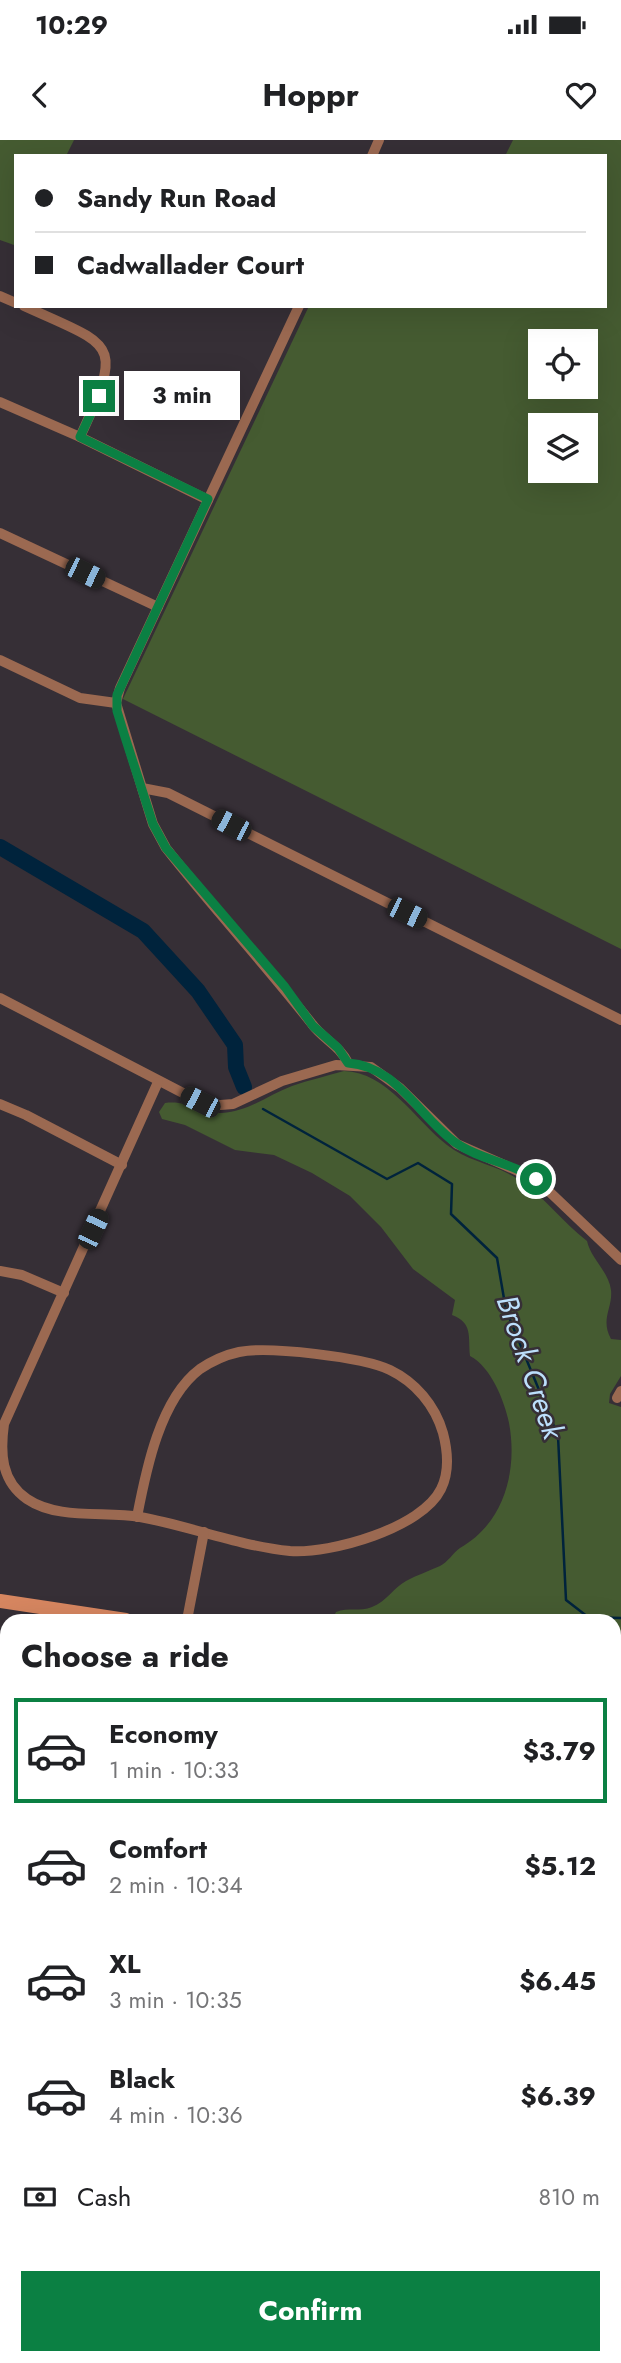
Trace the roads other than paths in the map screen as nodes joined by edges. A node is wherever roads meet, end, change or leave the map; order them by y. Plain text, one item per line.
1 (28, 308) edge
2 (298, 308) edge
3 (0, 402) edge
4 (80, 437) junction
5 (208, 499) junction
6 (0, 533) edge
7 (158, 607) junction
8 (0, 660) edge
9 (116, 703) junction
10 (142, 788) junction
11 (0, 998) edge
12 (621, 1020) edge
13 (348, 1063) junction
14 (158, 1082) junction
15 (0, 1104) edge
16 (122, 1165) junction
17 (621, 1260) edge
18 (0, 1271) edge
19 (64, 1293) junction
20 (137, 1517) junction
21 (204, 1532) junction
22 (0, 1601) edge
23 (86, 1614) edge
24 (188, 1614) edge

1 - 4 street
2 - 5 street
3 - 4 street
4 - 5 street
5 - 7 street
6 - 7 street
7 - 9 street
8 - 9 street
9 - 10 street
10 - 12 street
10 - 13 street
11 - 14 street
13 - 14 street
13 - 17 street
14 - 16 street
15 - 16 street
16 - 19 street
18 - 19 street
19 - 20 street
20 - 21 street
20 - 21 street
21 - 24 street
22 - 23 street

